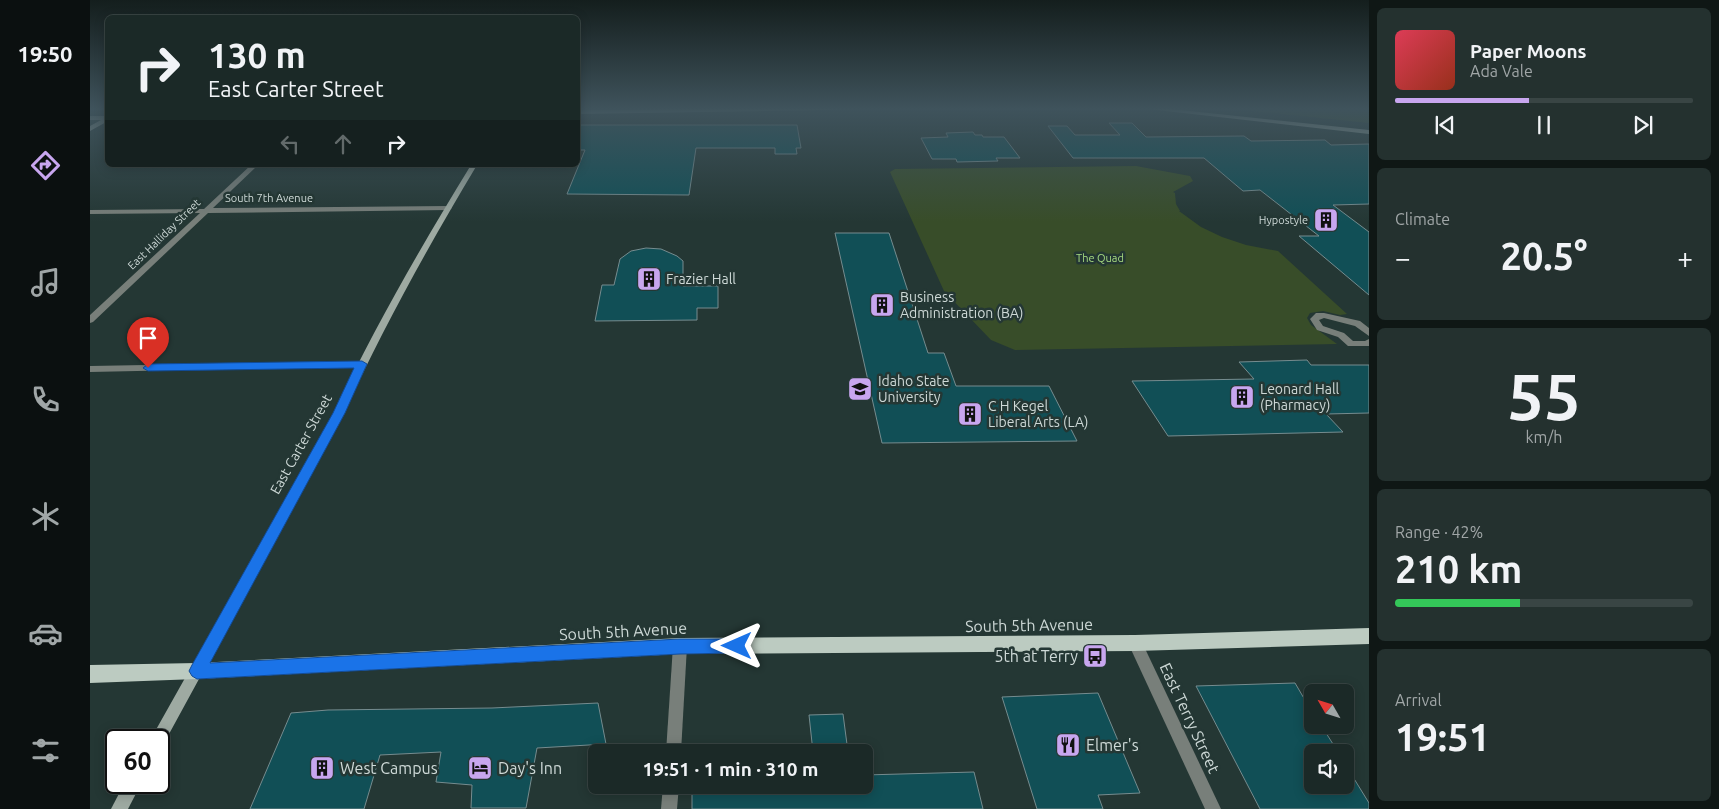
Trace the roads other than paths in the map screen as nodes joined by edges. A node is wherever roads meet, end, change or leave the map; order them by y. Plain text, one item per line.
1 (253, 167) edge
2 (473, 167) edge
3 (448, 208) junction
4 (206, 210) junction
5 (90, 212) edge
6 (90, 320) edge
7 (1369, 333) edge
8 (1369, 342) edge
9 (362, 364) junction
10 (90, 369) edge
11 (1369, 636) edge
12 (1135, 642) junction
13 (680, 646) junction
14 (197, 671) junction
15 (90, 674) edge
16 (164, 729) edge
17 (674, 744) edge
18 (127, 794) edge
19 (670, 794) edge
20 (119, 809) edge
21 (669, 809) edge
22 (1213, 809) edge

1 - 4 street, East Halliday Street
2 - 3 street, East Carter Street
3 - 4 street, South 7th Avenue
3 - 9 street, East Carter Street
4 - 5 street, South 7th Avenue
4 - 6 street, East Halliday Street
7 - 8 street
9 - 10 street
9 - 14 street, East Carter Street
11 - 12 main road, South 5th Avenue
12 - 13 main road, South 5th Avenue
12 - 22 street, East Terry Street
13 - 14 main road, South 5th Avenue
13 - 17 street
14 - 15 main road, South 5th Avenue
14 - 16 street, East Carter Street
18 - 20 street
19 - 21 street

